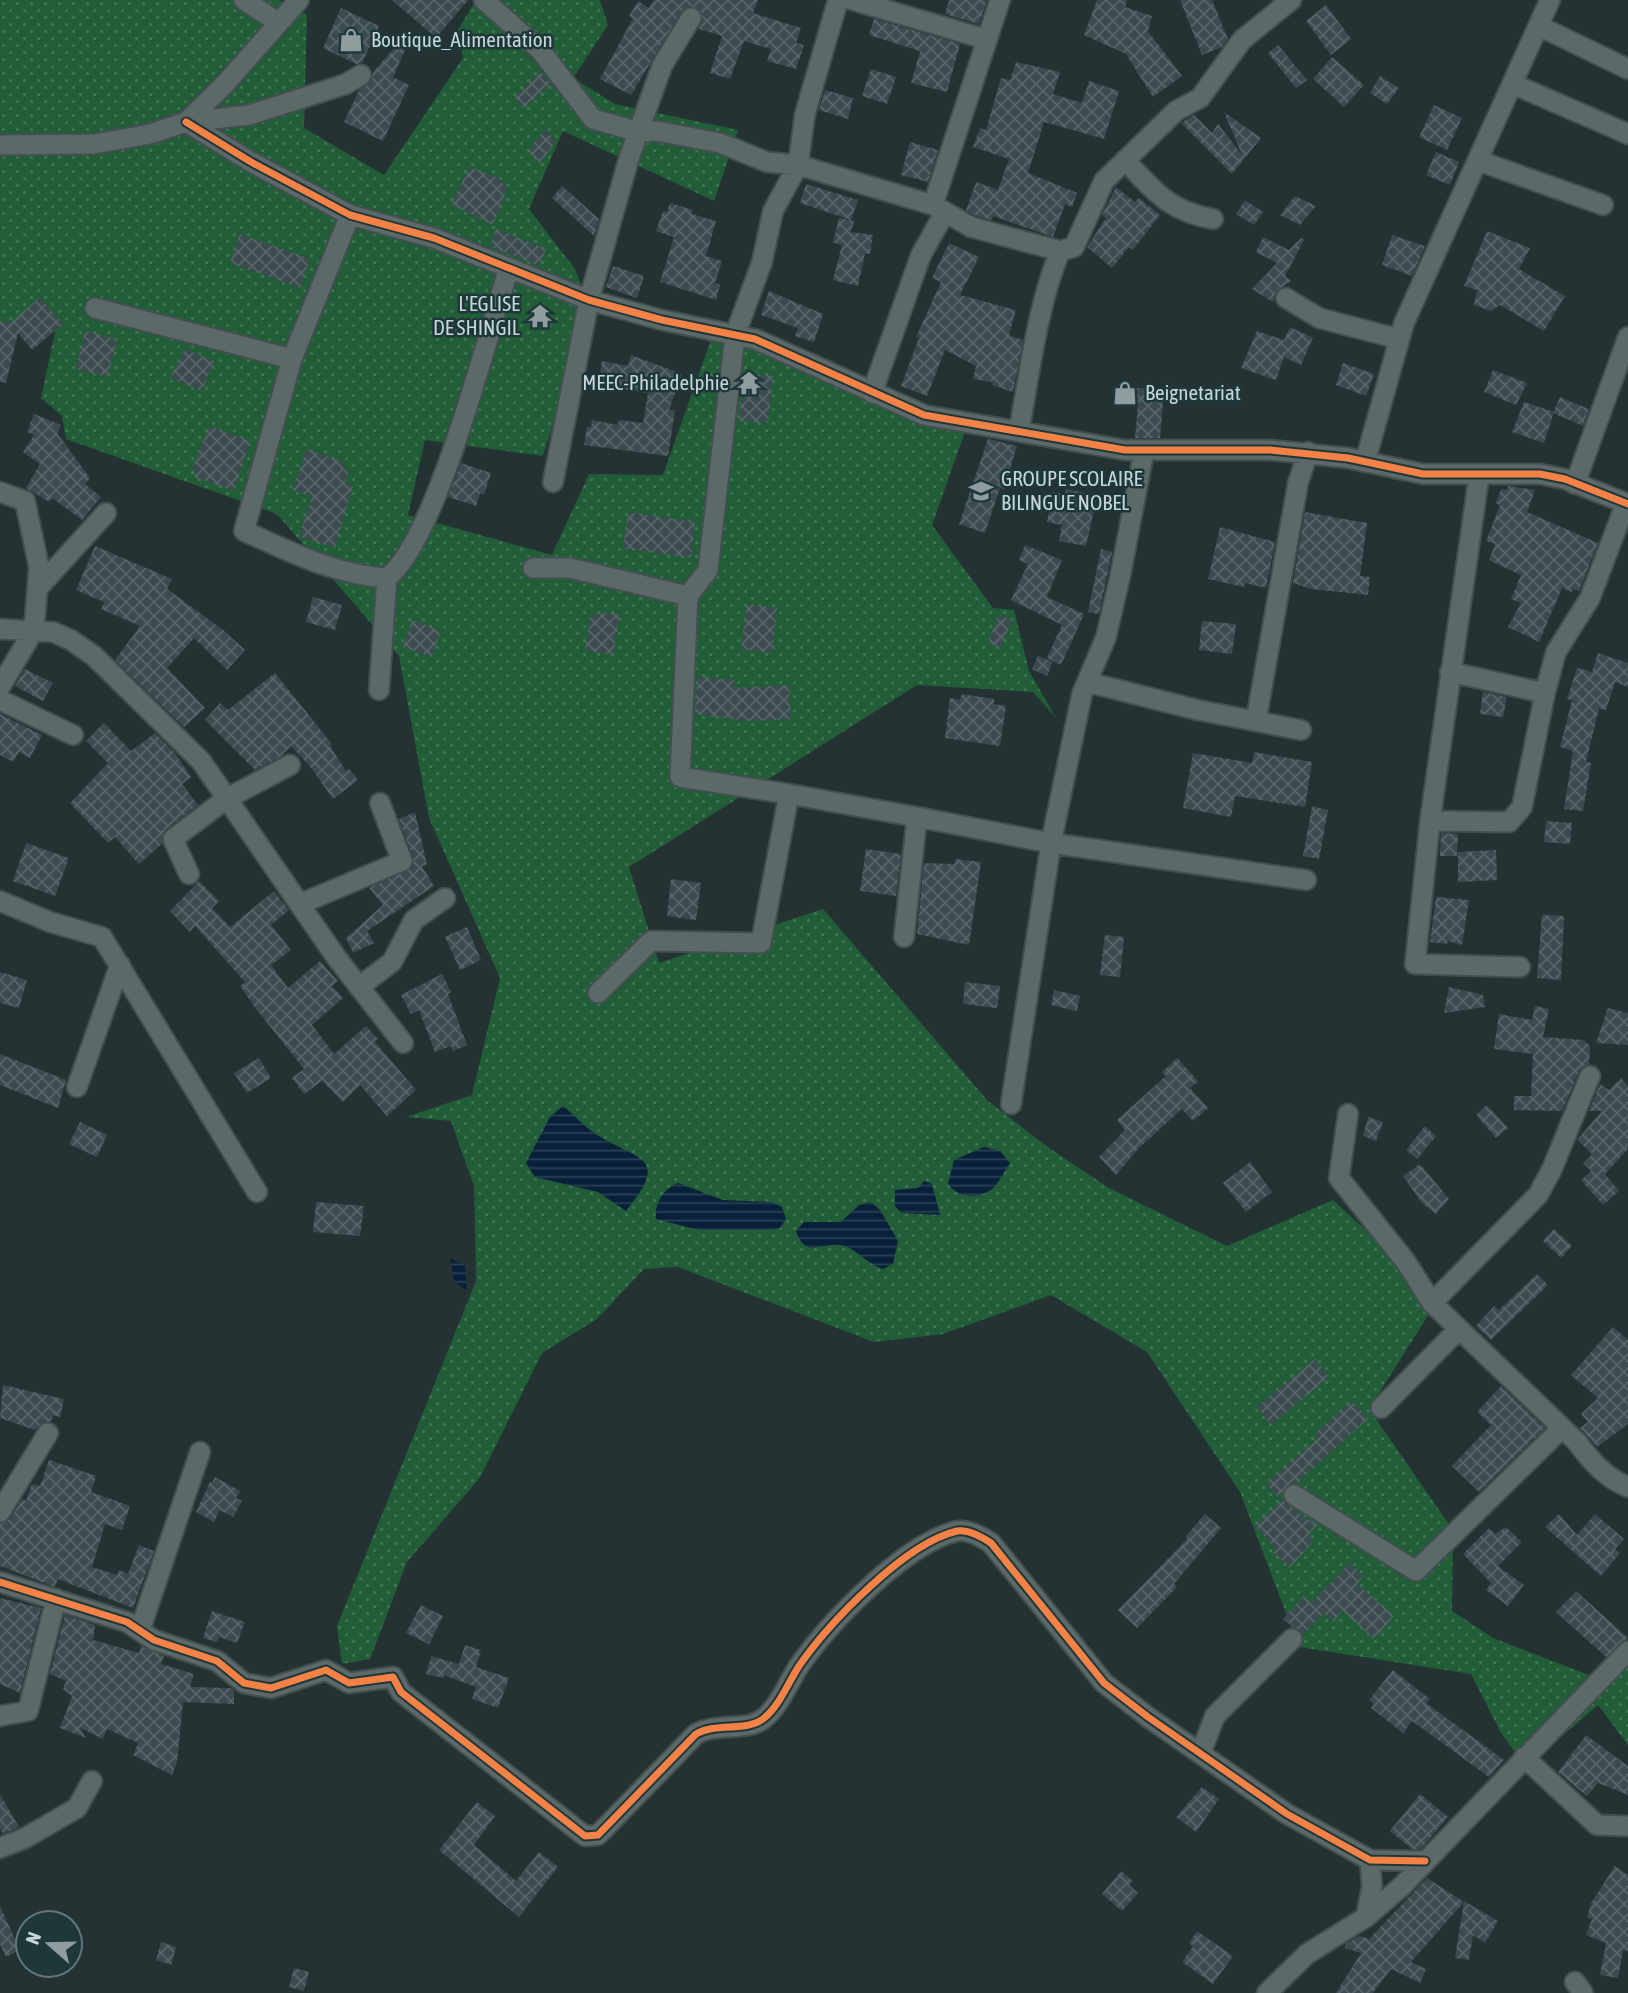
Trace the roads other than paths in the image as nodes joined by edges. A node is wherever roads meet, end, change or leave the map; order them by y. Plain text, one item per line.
1 (244, 0) edge
2 (299, 0) edge
3 (484, 0) edge
4 (838, 0) edge
5 (852, 0) edge
6 (999, 0) edge
7 (1291, 0) edge
8 (1550, 0) edge
9 (691, 18) dead end
10 (279, 23) junction
11 (1539, 26) junction
12 (985, 39) junction
13 (1628, 69) edge
14 (360, 75) dead end
15 (1513, 84) junction
16 (186, 122) junction
17 (639, 132) junction
18 (1628, 134) edge
19 (0, 145) edge
20 (1125, 160) junction
21 (1479, 161) junction
22 (798, 165) junction
23 (1603, 205) dead end
24 (938, 210) junction
25 (350, 215) junction
26 (1213, 219) dead end
27 (1060, 251) junction
28 (509, 268) junction
29 (1286, 298) dead end
30 (589, 300) junction
31 (95, 308) dead end
32 (735, 335) junction
33 (1628, 337) edge
34 (1399, 339) junction
35 (292, 359) junction
36 (873, 393) junction
37 (1019, 431) junction
38 (1144, 451) junction
39 (1308, 452) junction
40 (1366, 462) junction
41 (1479, 476) junction
42 (552, 482) dead end
43 (1575, 484) junction
44 (0, 492) edge
45 (1627, 504) edge
46 (106, 513) dead end
47 (533, 568) dead end
48 (387, 578) junction
49 (38, 588) junction
50 (688, 596) junction
51 (0, 629) edge
52 (34, 630) junction
53 (1450, 672) junction
54 (1087, 682) junction
55 (0, 687) edge
56 (379, 690) dead end
57 (1545, 693) junction
58 (0, 699) edge
59 (1256, 721) junction
60 (1301, 730) dead end
61 (73, 735) dead end
62 (290, 765) dead end
63 (789, 794) junction
64 (226, 799) junction
65 (380, 803) dead end
66 (917, 817) junction
67 (1430, 821) junction
68 (1051, 843) junction
69 (189, 874) dead end
70 (1306, 880) dead end
71 (444, 898) dead end
72 (0, 901) edge
73 (300, 904) junction
74 (904, 937) dead end
75 (120, 965) junction
76 (1520, 967) dead end
77 (359, 987) junction
78 (598, 993) dead end
79 (403, 1043) dead end
80 (1590, 1076) dead end
81 (77, 1087) dead end
82 (1011, 1104) dead end
83 (1348, 1114) dead end
84 (257, 1192) dead end
85 (1432, 1303) junction
86 (1459, 1329) junction
87 (1381, 1408) dead end
88 (1562, 1427) junction
89 (48, 1433) dead end
90 (200, 1452) dead end
91 (1628, 1487) edge
92 (1294, 1495) dead end
93 (0, 1512) edge
94 (0, 1582) edge
95 (56, 1599) junction
96 (139, 1630) junction
97 (1292, 1639) dead end
98 (1628, 1651) edge
99 (0, 1716) edge
100 (1201, 1752) junction
101 (1524, 1757) junction
102 (92, 1781) dead end
103 (1628, 1814) edge
104 (1597, 1825) junction
105 (1628, 1826) edge
106 (0, 1847) edge
107 (1370, 1860) junction
108 (1425, 1861) junction
109 (1366, 1917) junction
110 (1267, 1993) edge

1 - 10 street
2 - 10 street
3 - 17 street
4 - 22 street
5 - 12 street
6 - 12 street
7 - 20 street
8 - 11 street
9 - 17 street
10 - 16 street
11 - 13 street
11 - 15 street
12 - 24 street
14 - 16 street
15 - 18 street
15 - 21 street
16 - 19 street
16 - 25 street
17 - 22 street
17 - 30 street
20 - 26 street
20 - 27 street
21 - 23 street
21 - 34 street
22 - 24 street
22 - 32 street
24 - 27 street
24 - 36 street
25 - 28 street
25 - 35 street
27 - 37 street
28 - 30 street
28 - 48 street
29 - 34 street
30 - 32 street
30 - 42 street
31 - 35 street
32 - 36 street
32 - 50 street
33 - 43 street
34 - 40 street
35 - 48 street
36 - 37 street
37 - 38 street
38 - 39 street
38 - 54 street
39 - 40 street
39 - 59 street
40 - 41 street
41 - 43 street
41 - 53 street
43 - 45 street
44 - 49 street
45 - 57 street
46 - 49 street
47 - 50 street
48 - 56 street
49 - 52 street
50 - 63 street
51 - 52 street
52 - 55 street
52 - 64 street
53 - 57 street
53 - 67 street
54 - 59 street
54 - 68 street
57 - 67 street
58 - 61 street
59 - 60 street
62 - 64 street
63 - 66 street
63 - 78 street
64 - 69 street
64 - 73 street
65 - 73 street
66 - 68 street
66 - 74 street
67 - 76 street
68 - 70 street
68 - 82 street
71 - 77 street
72 - 75 street
73 - 77 street
75 - 81 street
75 - 84 street
77 - 79 street
80 - 85 street
83 - 85 street
85 - 86 street
86 - 87 street
86 - 88 street
88 - 91 street
88 - 92 street
89 - 93 street
90 - 96 street
94 - 95 street
95 - 96 street
95 - 99 street
96 - 100 street
97 - 100 street
98 - 101 street
100 - 107 street
101 - 104 street
101 - 108 street
102 - 106 street
103 - 104 street
104 - 105 street
107 - 108 street
107 - 109 street
108 - 109 street
109 - 110 street

